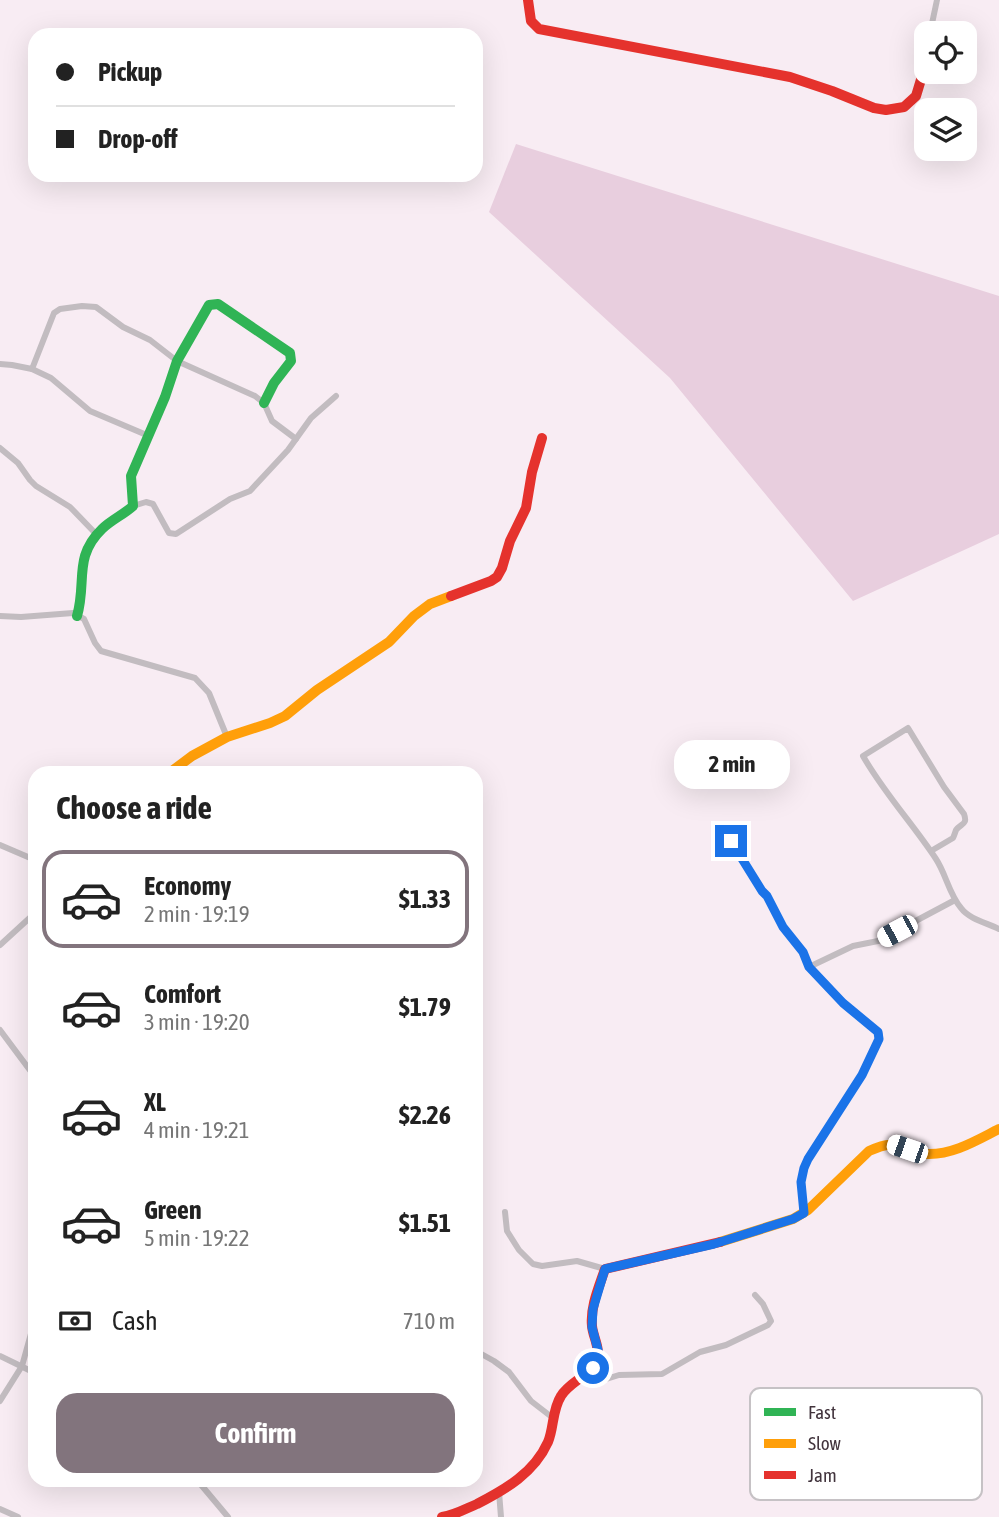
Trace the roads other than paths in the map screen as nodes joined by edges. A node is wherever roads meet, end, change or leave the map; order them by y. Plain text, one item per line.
1 (528, 0) edge
2 (937, 0) edge
3 (933, 21) edge
4 (920, 84) edge
5 (177, 361) junction
6 (0, 364) edge
7 (32, 369) junction
8 (336, 396) dead end
9 (264, 403) junction
10 (149, 436) junction
11 (542, 438) dead end
12 (296, 439) junction
13 (0, 448) edge
14 (133, 506) junction
15 (97, 535) junction
16 (0, 616) edge
17 (77, 616) junction
18 (227, 737) junction
19 (179, 766) edge
20 (731, 841) dead end
21 (0, 845) edge
22 (931, 851) junction
23 (28, 857) edge
24 (955, 900) junction
25 (28, 920) edge
26 (999, 929) edge
27 (0, 945) edge
28 (809, 967) junction
29 (0, 1030) edge
30 (28, 1068) edge
31 (999, 1129) edge
32 (505, 1212) dead end
33 (804, 1213) junction
34 (605, 1269) junction
35 (755, 1295) dead end
36 (28, 1344) edge
37 (483, 1355) edge
38 (0, 1356) edge
39 (22, 1366) junction
40 (28, 1369) edge
41 (578, 1378) junction
42 (0, 1401) edge
43 (553, 1418) junction
44 (203, 1487) edge
45 (499, 1492) junction
46 (0, 1509) edge
47 (19, 1517) edge
48 (228, 1517) edge
49 (442, 1517) edge
50 (501, 1517) edge

1 - 4 street
2 - 3 street
5 - 7 street
5 - 9 street
5 - 9 street
5 - 10 street
6 - 7 street
7 - 10 street
8 - 12 street
9 - 12 street
10 - 14 street
11 - 18 street
12 - 14 street
13 - 15 street
14 - 15 street
15 - 17 street
16 - 17 street
17 - 18 street
18 - 19 street
20 - 28 street
21 - 23 street
22 - 22 street
22 - 24 street
24 - 26 street
24 - 28 street
25 - 27 street
28 - 33 street
29 - 30 street
31 - 33 street
32 - 34 street
33 - 34 street
34 - 41 street
35 - 41 street
36 - 39 street
37 - 43 street
38 - 39 street
39 - 40 street
39 - 42 street
41 - 43 street
43 - 45 street
44 - 48 street
45 - 49 street
45 - 50 street
46 - 47 street

